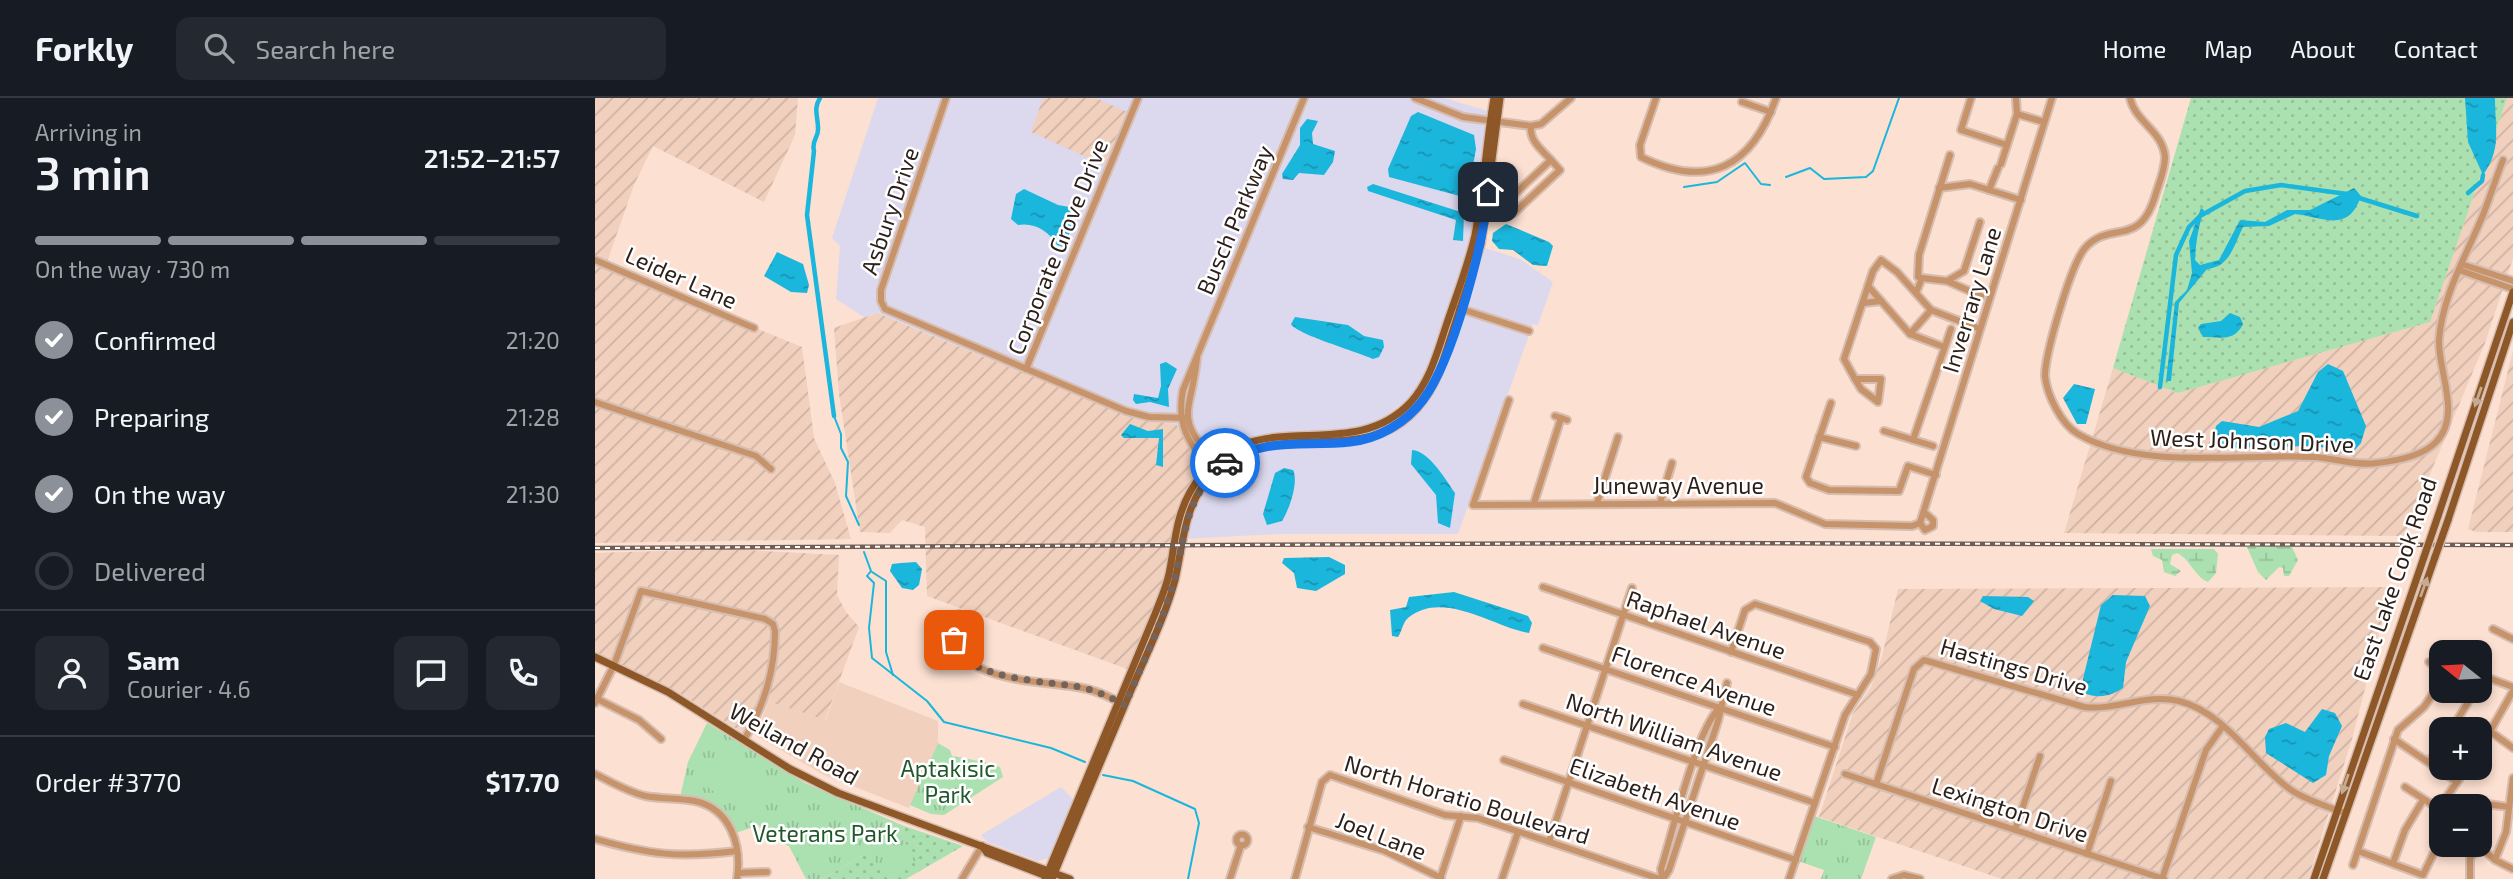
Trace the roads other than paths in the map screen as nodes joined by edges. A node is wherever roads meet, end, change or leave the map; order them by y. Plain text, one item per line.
1 (946, 98) edge
2 (1138, 98) edge
3 (1304, 98) edge
4 (1415, 98) edge
5 (1494, 98) edge
6 (1500, 98) edge
7 (1558, 98) edge
8 (1571, 98) edge
9 (1656, 98) edge
10 (1776, 98) edge
11 (1971, 98) edge
12 (2017, 98) edge
13 (2052, 98) edge
14 (2130, 98) edge
15 (1742, 102) dead end
16 (1564, 104) junction
17 (1771, 112) junction
18 (2017, 114) junction
19 (1493, 121) junction
20 (2044, 122) junction
21 (1531, 126) junction
22 (2007, 145) junction
23 (1950, 155) dead end
24 (1551, 160) junction
25 (2503, 160) dead end
26 (1943, 175) junction
27 (1958, 184) junction
28 (1939, 187) junction
29 (1989, 190) junction
30 (2021, 200) junction
31 (1980, 222) dead end
32 (595, 260) edge
33 (2460, 267) junction
34 (1922, 278) junction
35 (1947, 281) junction
36 (2513, 281) edge
37 (1868, 286) junction
38 (2513, 290) edge
39 (1916, 293) junction
40 (1981, 296) dead end
41 (1881, 301) junction
42 (1863, 303) junction
43 (1456, 308) junction
44 (1931, 310) junction
45 (2513, 322) edge
46 (754, 328) dead end
47 (1951, 329) dead end
48 (1980, 329) junction
49 (1529, 331) dead end
50 (1910, 334) junction
51 (1944, 348) junction
52 (1025, 369) junction
53 (1855, 379) junction
54 (1509, 400) dead end
55 (595, 402) edge
56 (1831, 403) dead end
57 (1184, 418) junction
58 (1561, 418) dead end
59 (1884, 431) dead end
60 (1618, 437) dead end
61 (1819, 437) junction
62 (1913, 440) junction
63 (1856, 446) dead end
64 (1933, 446) dead end
65 (1672, 463) dead end
66 (1214, 467) junction
67 (771, 469) dead end
68 (1936, 475) junction
69 (1534, 503) junction
70 (1597, 503) junction
71 (1660, 503) junction
72 (1925, 513) junction
73 (1920, 523) junction
74 (1543, 587) dead end
75 (1632, 588) dead end
76 (959, 614) dead end
77 (1623, 614) junction
78 (2493, 629) dead end
79 (2513, 639) edge
80 (1543, 648) dead end
81 (1731, 652) junction
82 (595, 657) edge
83 (614, 664) junction
84 (1605, 669) junction
85 (2492, 682) edge
86 (1727, 683) dead end
87 (2513, 689) edge
88 (1858, 695) junction
89 (596, 700) edge
90 (2429, 700) edge
91 (1121, 703) junction
92 (1523, 704) dead end
93 (1719, 708) junction
94 (1587, 726) junction
95 (2223, 726) junction
96 (2492, 730) edge
97 (2492, 733) edge
98 (660, 739) dead end
99 (2394, 739) junction
100 (744, 740) junction
101 (1835, 747) junction
102 (2513, 748) edge
103 (2040, 756) dead end
104 (1504, 760) dead end
105 (1694, 762) junction
106 (2429, 762) edge
107 (1704, 765) junction
108 (595, 774) edge
109 (1845, 774) dead end
110 (2513, 778) edge
111 (2454, 780) edge
112 (2111, 781) dead end
113 (1568, 782) junction
114 (2457, 782) joint
115 (1876, 784) junction
116 (2405, 788) dead end
117 (2450, 794) edge
118 (2423, 800) junction
119 (1815, 803) junction
120 (2429, 804) edge
121 (2492, 805) edge
122 (2509, 807) junction
123 (2336, 810) junction
124 (2345, 813) junction
125 (1461, 816) junction
126 (1676, 820) junction
127 (1685, 823) junction
128 (1308, 827) junction
129 (2015, 830) junction
130 (1518, 832) junction
131 (2509, 833) edge
132 (595, 839) edge
133 (1549, 842) junction
134 (1241, 845) dead end
135 (982, 846) junction
136 (737, 851) junction
137 (2358, 851) junction
138 (2087, 854) junction
139 (1062, 855) junction
140 (2432, 857) edge
141 (2471, 857) edge
142 (2492, 857) edge
143 (1796, 860) junction
144 (2495, 860) junction
145 (2393, 863) junction
146 (2353, 865) dead end
147 (2513, 869) edge
148 (767, 872) dead end
149 (2424, 873) junction
150 (738, 876) edge
151 (1050, 876) edge
152 (2432, 876) dead end
153 (1441, 878) edge
154 (962, 879) edge
155 (1071, 879) edge
156 (1230, 879) edge
157 (1295, 879) edge
158 (1502, 879) edge
159 (1662, 879) edge
160 (1789, 879) edge
161 (1892, 879) edge
162 (1920, 879) edge
163 (2162, 879) edge
164 (2314, 879) edge
165 (2323, 879) edge
166 (2470, 879) edge

1 - 52 street, Asbury Drive
2 - 52 street, Corporate Grove Drive
3 - 57 street, Busch Parkway
4 - 19 street
5 - 19 main road
6 - 19 main road
7 - 16 street
8 - 16 street
9 - 17 street
10 - 17 street
11 - 22 street
12 - 18 street
13 - 20 street, Inverrary Lane
14 - 33 street, West Johnson Drive
15 - 17 street
16 - 21 street
18 - 20 street
18 - 22 street
19 - 21 street
19 - 43 main road
20 - 30 street, Inverrary Lane
21 - 24 street
22 - 29 street
23 - 26 street
24 - 24 street
25 - 33 street, West Johnson Drive
26 - 27 street
26 - 28 street
27 - 28 street
27 - 29 street
28 - 34 street
29 - 30 street
30 - 48 street, Inverrary Lane
31 - 35 street
32 - 46 street, Leider Lane
33 - 36 street
33 - 38 street
34 - 35 street
34 - 39 street
35 - 40 street
37 - 39 street
37 - 41 street
37 - 42 street
38 -> 123 main road, East Lake Cook Road, bridge
39 - 44 street
41 - 42 street
41 - 50 street
42 - 53 street
43 - 49 street
43 - 66 main road
44 - 48 street
44 - 50 street
124 -> 45 main road, East Lake Cook Road, bridge
47 - 51 street
48 - 68 street, Inverrary Lane
50 - 51 street
51 - 62 street
52 - 57 street, Corporate Grove Drive
53 - 53 street
54 - 69 street, Juneway Avenue
55 - 67 street
56 - 61 street
57 - 66 street
58 - 69 street
59 - 62 street
60 - 70 street
61 - 63 street
61 - 68 street
62 - 64 street
65 - 71 street
66 - 91 main road
68 - 72 street, Inverrary Lane
69 - 70 street, Juneway Avenue
70 - 71 street, Juneway Avenue
71 - 73 street, Juneway Avenue
72 - 73 street, Inverrary Lane
72 - 73 street, Inverrary Lane
74 - 77 street, Raphael Avenue
75 - 77 street
76 - 91 street
77 - 81 street, Raphael Avenue
77 - 84 street
78 - 79 street
80 - 84 street, Florence Avenue
81 - 88 street, Raphael Avenue
81 - 88 street
82 - 83 main road, Weiland Road
83 - 89 street
83 - 100 main road, Weiland Road
83 - 100 street
84 - 93 street, Florence Avenue
84 - 94 street
85 - 87 street
86 - 93 street
87 - 96 street
88 - 101 street
89 - 98 street
90 - 99 street
91 - 139 main road
91 - 151 main road
92 - 94 street, North William Avenue
93 - 101 street, Florence Avenue
93 - 105 street
93 - 107 street
94 - 105 street, North William Avenue
94 - 113 street
95 - 115 street, Hastings Drive
95 - 123 street
95 - 163 street
97 - 102 street
99 - 106 street
99 - 137 street
100 - 135 main road, Weiland Road
101 - 119 street
103 - 129 street
104 - 113 street, Elizabeth Avenue
105 - 107 street, North William Avenue
105 - 126 street
107 - 119 street, North William Avenue
107 - 127 street
108 - 136 street
109 - 115 street, Lexington Drive
110 - 122 street
111 - 114 street
112 - 138 street
113 - 126 street, Elizabeth Avenue
113 - 133 street
114 - 117 street
115 - 129 street, Lexington Drive
116 - 118 street
118 - 120 street
118 - 145 street
119 - 143 street
121 - 122 street
122 - 131 street
123 - 124 street
123 - 164 main road, East Lake Cook Road
124 - 165 main road, East Lake Cook Road
125 - 128 street, North Horatio Boulevard
125 - 130 street, North Horatio Boulevard
125 - 153 street
126 - 127 street, Elizabeth Avenue
126 - 159 street
127 - 143 street, Elizabeth Avenue
127 - 159 street
128 - 153 street, Joel Lane
128 - 157 street, North Horatio Boulevard
129 - 138 street, Lexington Drive
130 - 133 street, North Horatio Boulevard
130 - 158 street
131 - 144 street
132 - 136 street
133 - 159 street, North Horatio Boulevard
134 - 156 street
135 - 151 main road, Weiland Road
135 - 154 street
136 - 150 street
137 - 145 street
137 - 146 street
138 - 163 street, Lexington Drive
139 - 151 main road
139 - 155 main road
140 - 149 street
141 - 166 street
142 - 144 street
143 - 160 street
144 - 147 street
145 - 149 street
148 - 150 street
149 - 152 street
151 - 155 main road, Weiland Road
161 - 162 street

